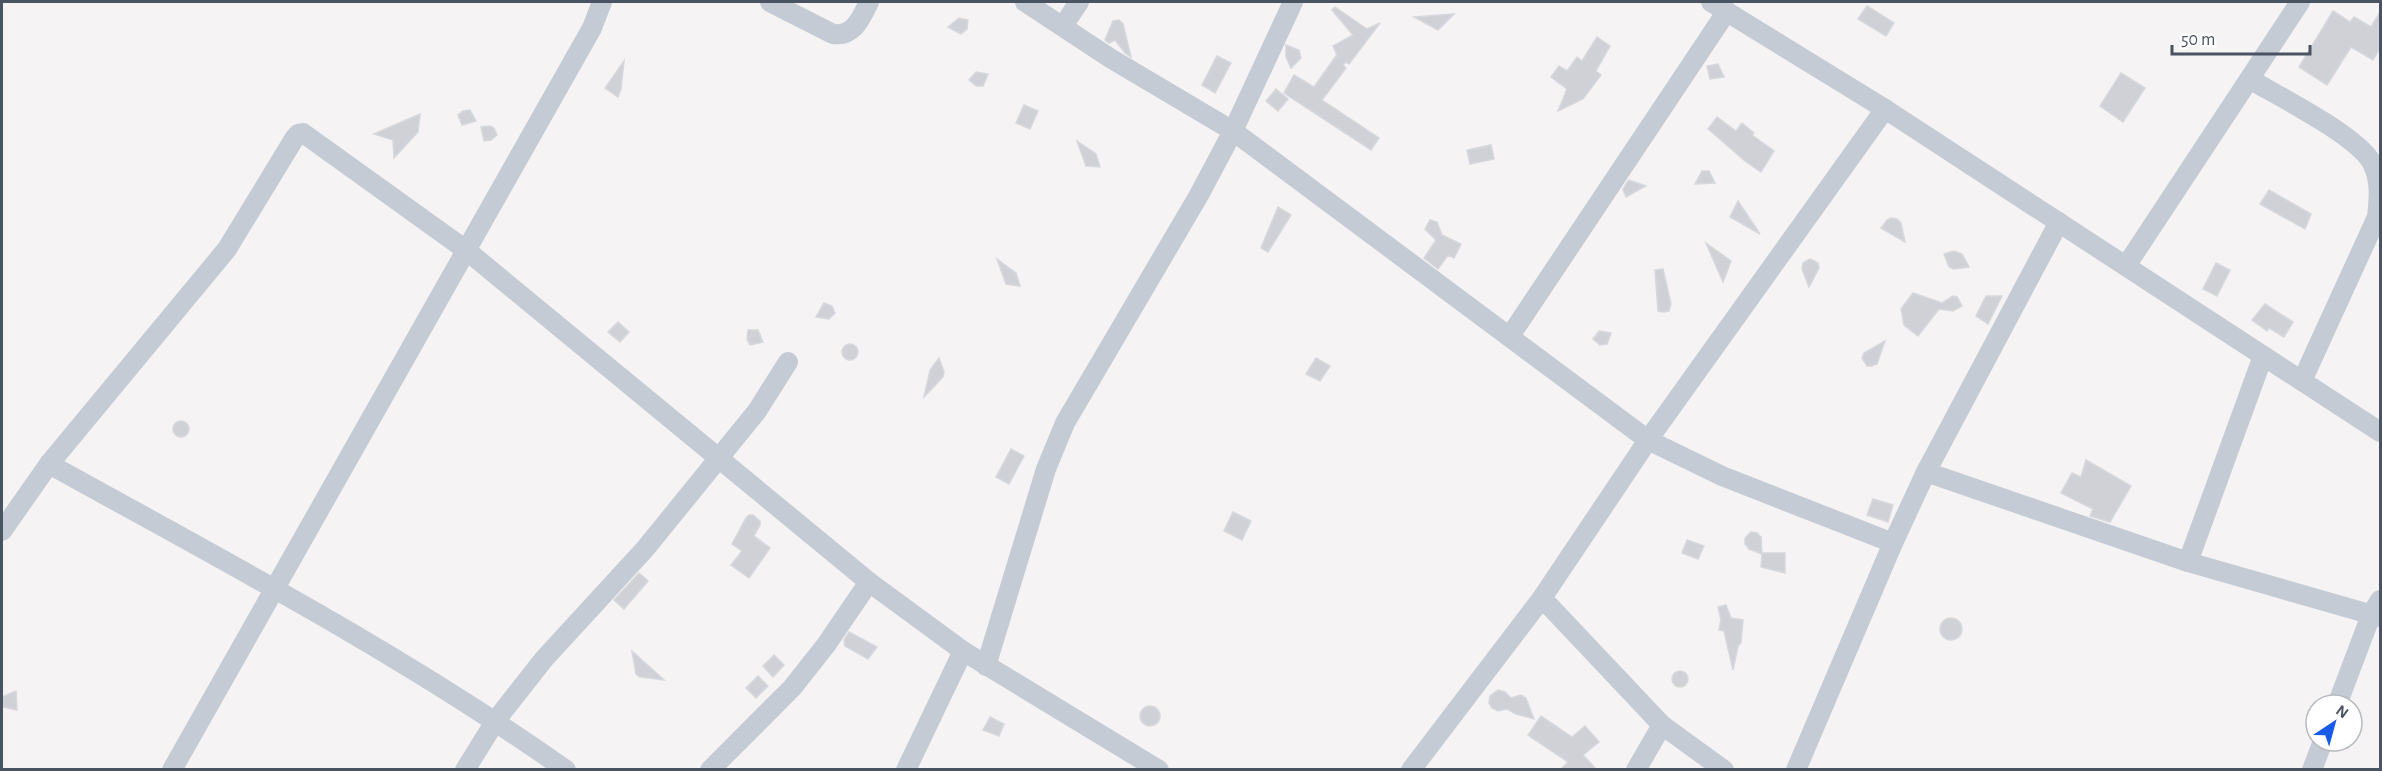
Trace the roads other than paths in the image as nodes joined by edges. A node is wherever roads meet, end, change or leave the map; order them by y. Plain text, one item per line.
1 (602, 2) edge
2 (770, 2) edge
3 (868, 2) edge
4 (1025, 2) edge
5 (1079, 2) edge
6 (1293, 2) edge
7 (2300, 2) edge
8 (1719, 6) edge
9 (1063, 26) junction
10 (2251, 80) junction
11 (1885, 109) junction
12 (1233, 130) junction
13 (2059, 222) junction
14 (466, 250) junction
15 (2126, 266) junction
16 (1510, 336) junction
17 (2263, 356) junction
18 (788, 362) dead end
19 (2302, 381) junction
20 (2380, 432) edge
21 (1648, 440) junction
22 (719, 457) junction
23 (49, 464) junction
24 (1926, 472) junction
25 (2, 531) edge
26 (1893, 543) junction
27 (2188, 562) junction
28 (869, 582) junction
29 (274, 589) junction
30 (1542, 598) junction
31 (2377, 611) edge
32 (963, 651) junction
33 (986, 666) junction
34 (2342, 693) edge
35 (496, 720) junction
36 (1662, 724) junction
37 (2318, 753) edge
38 (172, 770) edge
39 (465, 770) edge
40 (566, 770) edge
41 (710, 770) edge
42 (906, 770) edge
43 (1159, 770) edge
44 (1411, 770) edge
45 (1636, 770) edge
46 (1724, 770) edge
47 (1796, 770) edge
48 (2312, 770) edge

1 - 14 street
2 - 3 street
4 - 9 street
5 - 9 street
6 - 12 street
7 - 10 street
8 - 11 street
8 - 16 street
9 - 12 street
10 - 15 street
10 - 19 street
11 - 13 street
11 - 21 street
12 - 16 street
12 - 33 street
13 - 15 street
13 - 24 street
14 - 22 street
14 - 23 street
14 - 29 street
15 - 17 street
16 - 21 street
17 - 19 street
17 - 27 street
18 - 22 street
19 - 20 street
21 - 26 street
21 - 30 street
22 - 28 street
22 - 35 street
23 - 25 street
23 - 29 street
24 - 26 street
24 - 27 street
26 - 47 street
27 - 31 street
28 - 32 street
28 - 41 street
29 - 35 street
29 - 38 street
30 - 36 street
30 - 44 street
31 - 34 street
32 - 33 street
32 - 42 street
33 - 43 street
35 - 39 street
35 - 40 street
36 - 45 street
36 - 46 street
37 - 48 street

